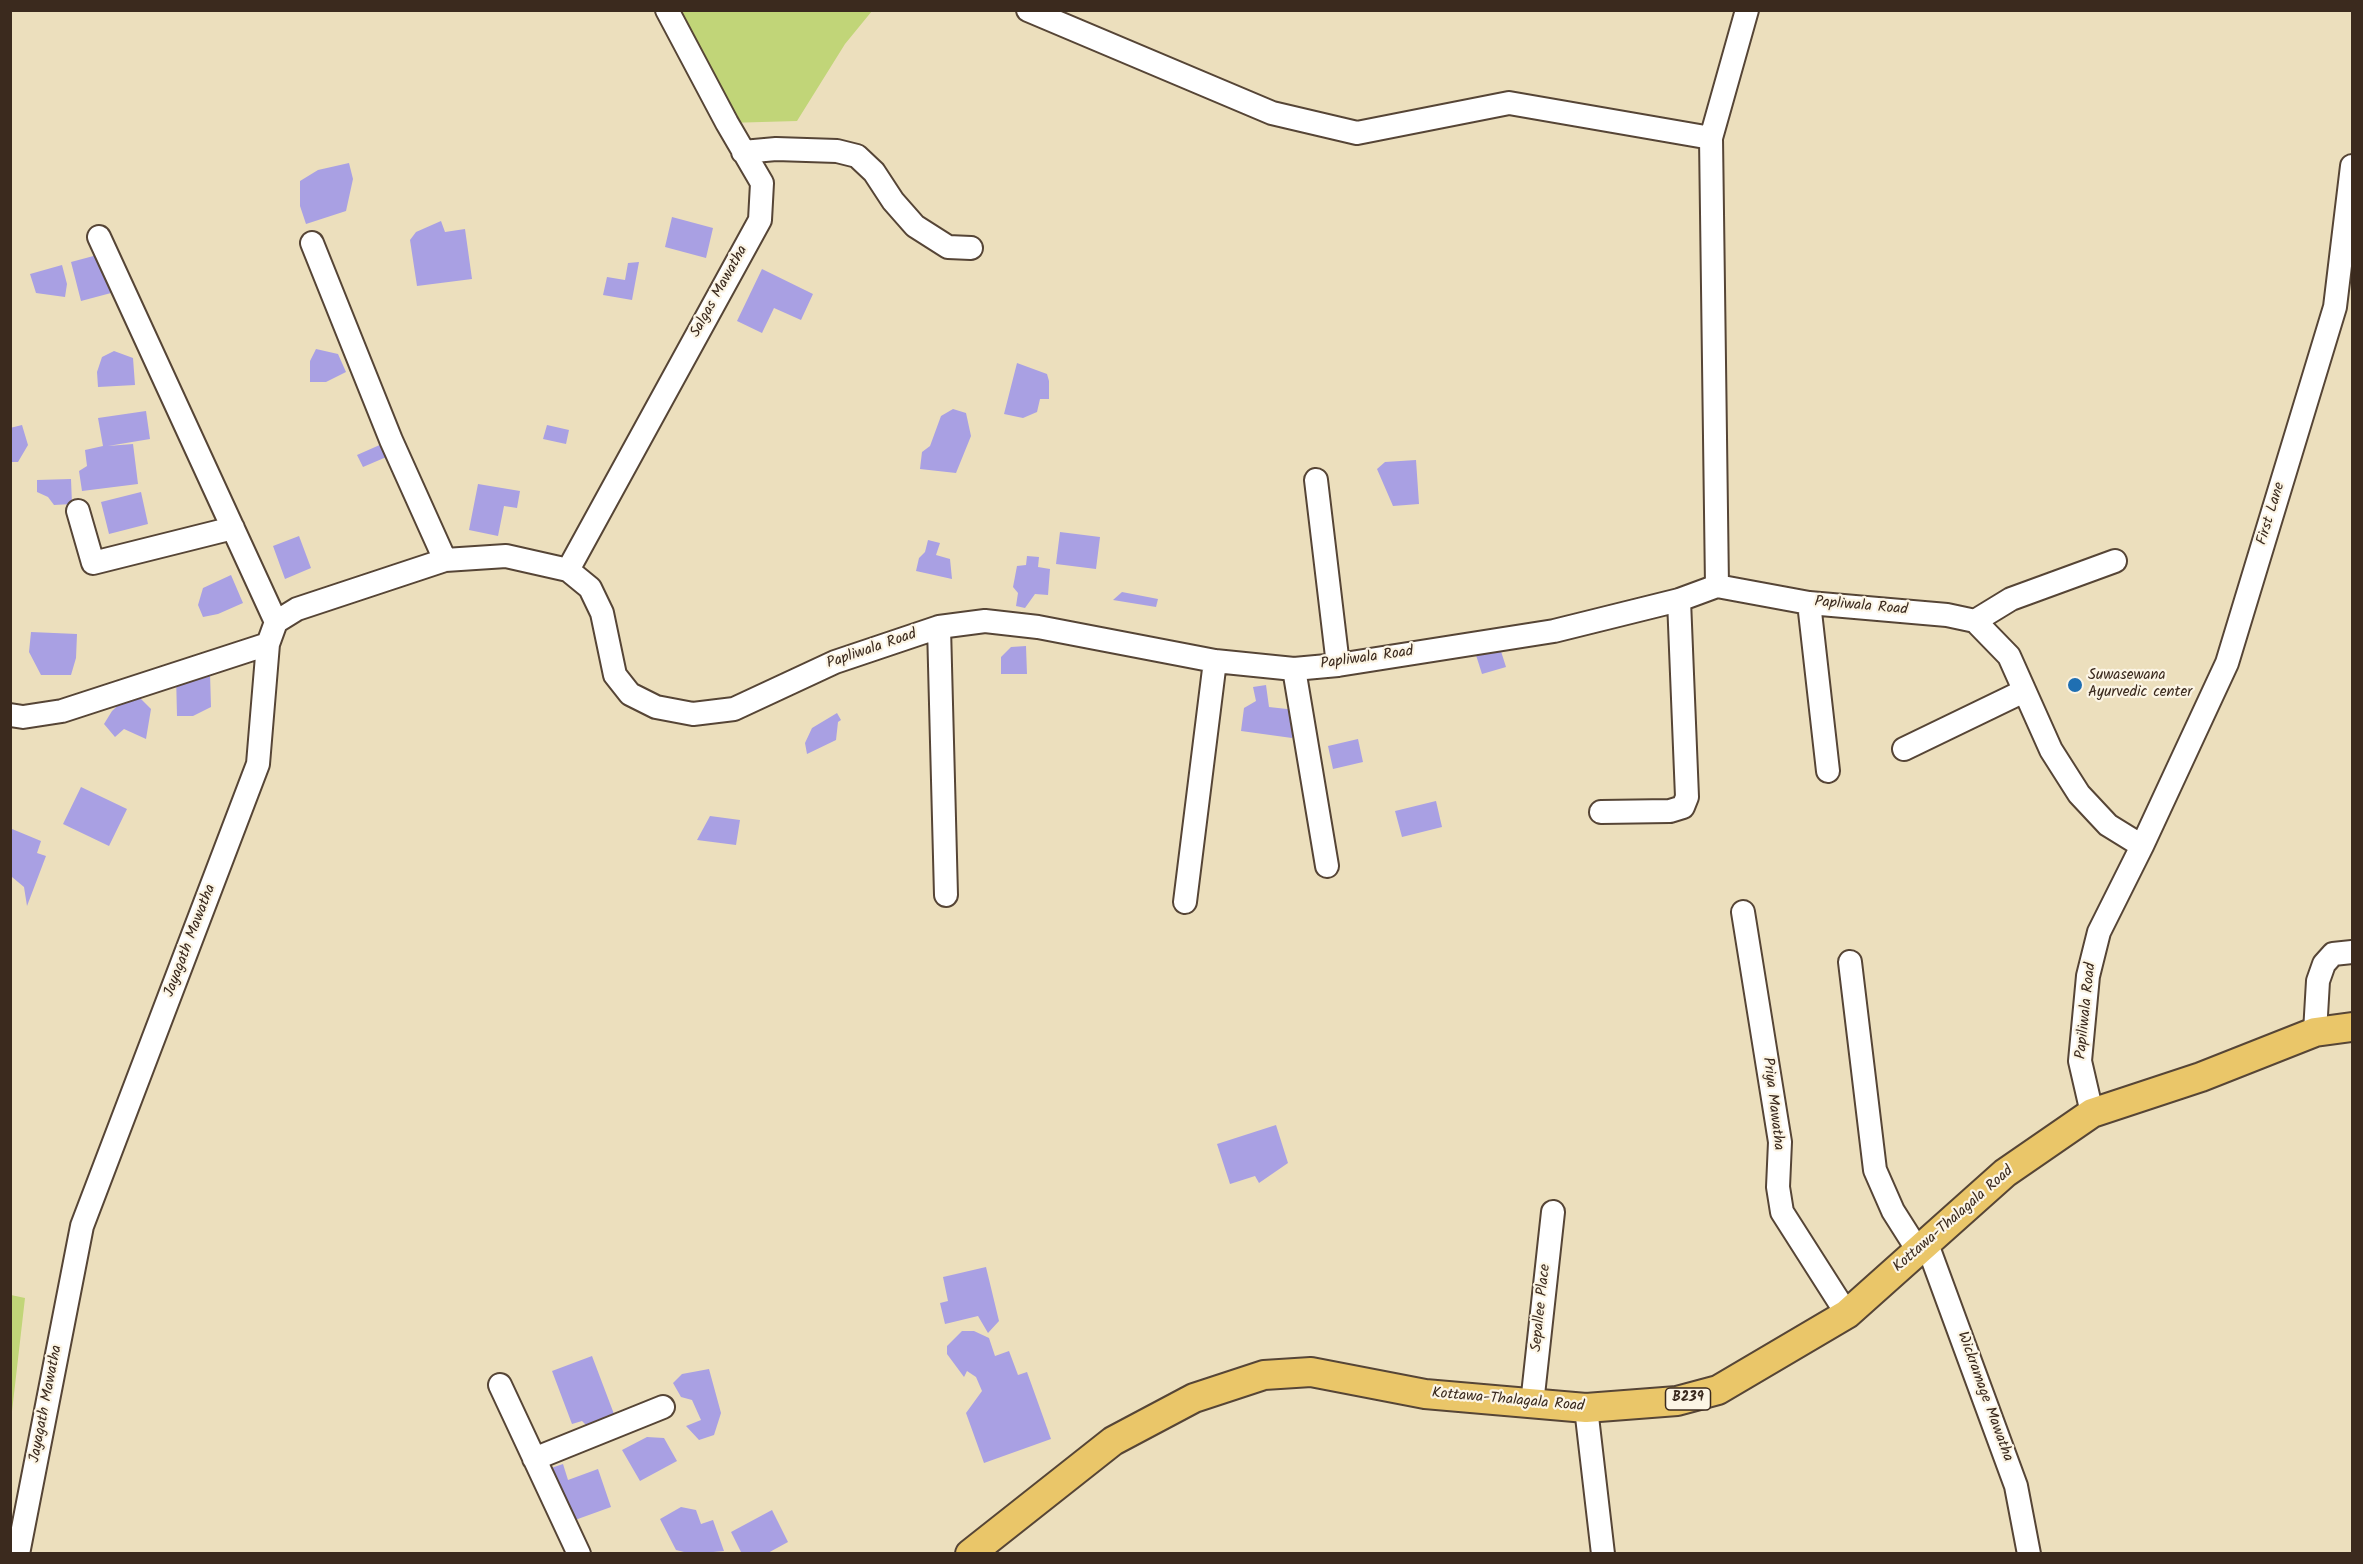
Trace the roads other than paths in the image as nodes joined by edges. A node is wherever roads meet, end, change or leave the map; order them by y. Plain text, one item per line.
1 (667, 10) edge
2 (1028, 10) edge
3 (1747, 10) edge
4 (1711, 138) junction
5 (743, 152) junction
6 (2352, 166) edge
7 (99, 237) dead end
8 (312, 243) dead end
9 (971, 248) dead end
10 (1316, 480) dead end
11 (78, 511) dead end
12 (232, 528) junction
13 (445, 560) junction
14 (2115, 561) dead end
15 (568, 570) junction
16 (1717, 586) junction
17 (1679, 600) junction
18 (1809, 603) junction
19 (1975, 621) junction
20 (276, 622) junction
21 (939, 627) junction
22 (268, 644) junction
23 (1215, 661) junction
24 (1338, 665) junction
25 (1294, 669) junction
26 (2024, 692) junction
27 (10, 715) edge
28 (1904, 749) dead end
29 (1828, 771) dead end
30 (1600, 812) dead end
31 (2142, 846) junction
32 (1327, 866) dead end
33 (946, 895) dead end
34 (1185, 902) dead end
35 (1743, 912) dead end
36 (2352, 952) edge
37 (1850, 962) dead end
38 (2352, 1027) edge
39 (2315, 1032) junction
40 (2092, 1113) junction
41 (1553, 1212) dead end
42 (1923, 1248) junction
43 (1847, 1314) junction
44 (500, 1385) dead end
45 (1532, 1404) junction
46 (663, 1407) dead end
47 (1586, 1408) junction
48 (534, 1459) junction
49 (18, 1554) edge
50 (579, 1554) edge
51 (970, 1554) edge
52 (1603, 1554) edge
53 (2029, 1554) edge

1 - 5 street, Salgas Mawatha
2 - 4 street
3 - 4 street
4 - 16 street
5 - 9 street
5 - 15 street, Salgas Mawatha
6 - 31 street, First Lane
7 - 12 street
8 - 13 street
10 - 24 street
11 - 12 street
12 - 20 street
13 - 15 street
13 - 20 street
14 - 19 street
15 - 21 street, Papliwala Road
16 - 17 street, Papliwala Road
16 - 18 street, Papliwala Road
17 - 24 street, Papliwala Road
17 - 30 street
18 - 19 street, Papliwala Road
18 - 29 street
19 - 26 street
20 - 22 street, Jayagath Mawatha
21 - 23 street, Papliwala Road
21 - 33 street
22 - 27 street
22 - 49 street, Jayagath Mawatha
23 - 25 street, Papliwala Road
23 - 34 street
24 - 25 street, Papliwala Road
25 - 32 street
26 - 28 street
26 - 31 street
31 - 40 street, Papiliwala Road
35 - 43 street, Priya Mawatha
36 - 39 street
37 - 42 street, Wickramage Mawatha
38 - 39 main road, Kottawa-Thalagala Road / B239
39 - 40 main road, Kottawa-Thalagala Road / B239
40 - 42 main road, Kottawa-Thalagala Road / B239
41 - 45 street, Sepallee Place
42 - 43 main road, Kottawa-Thalagala Road / B239
42 - 53 street, Wickramage Mawatha
43 - 47 main road, Kottawa-Thalagala Road / B239
44 - 48 street
45 - 47 main road, Kottawa-Thalagala Road / B239
45 - 51 main road, Kottawa-Thalagala Road / B239
46 - 48 street
47 - 52 street
48 - 50 street

